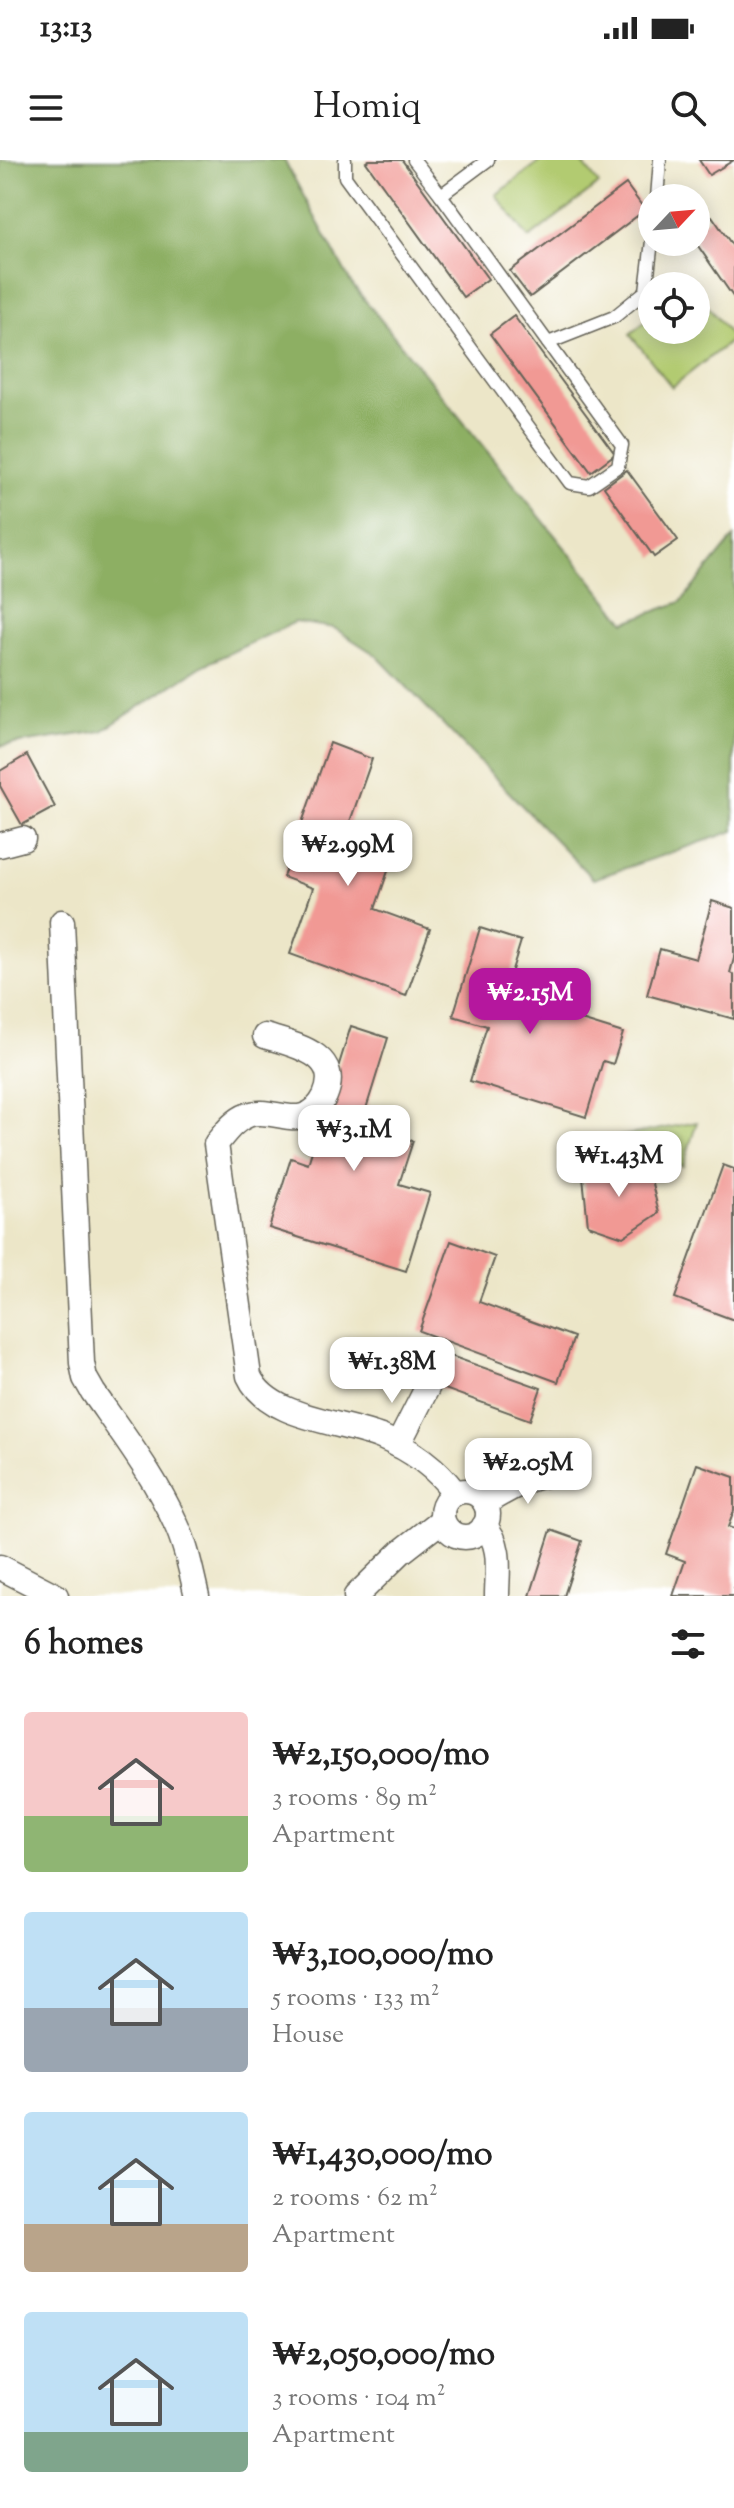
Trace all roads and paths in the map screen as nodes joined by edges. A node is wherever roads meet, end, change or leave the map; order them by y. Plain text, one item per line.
1 (345, 160) edge
2 (414, 160) edge
3 (488, 160) edge
4 (660, 160) edge
5 (658, 184) edge
6 (441, 195) junction
7 (650, 256) edge
8 (548, 343) junction
9 (62, 922) dead end
10 (265, 1036) dead end
11 (428, 1386) dead end
12 (398, 1445) junction
13 (562, 1473) dead end
14 (455, 1493) junction
15 (485, 1514) junction
16 (442, 1520) junction
17 (0, 1567) edge
18 (56, 1596) edge
19 (197, 1596) edge
20 (356, 1596) edge
21 (497, 1596) edge

1 - 8 lane
2 - 6 lane
3 - 6 lane
4 - 5 lane
6 - 8 lane
7 - 8 lane
9 - 19 street
10 - 12 street
11 - 12 street
12 - 14 street
13 - 15 street
14 - 15 street
14 - 16 street
15 - 16 street
15 - 21 street
16 - 20 street
17 - 18 street

